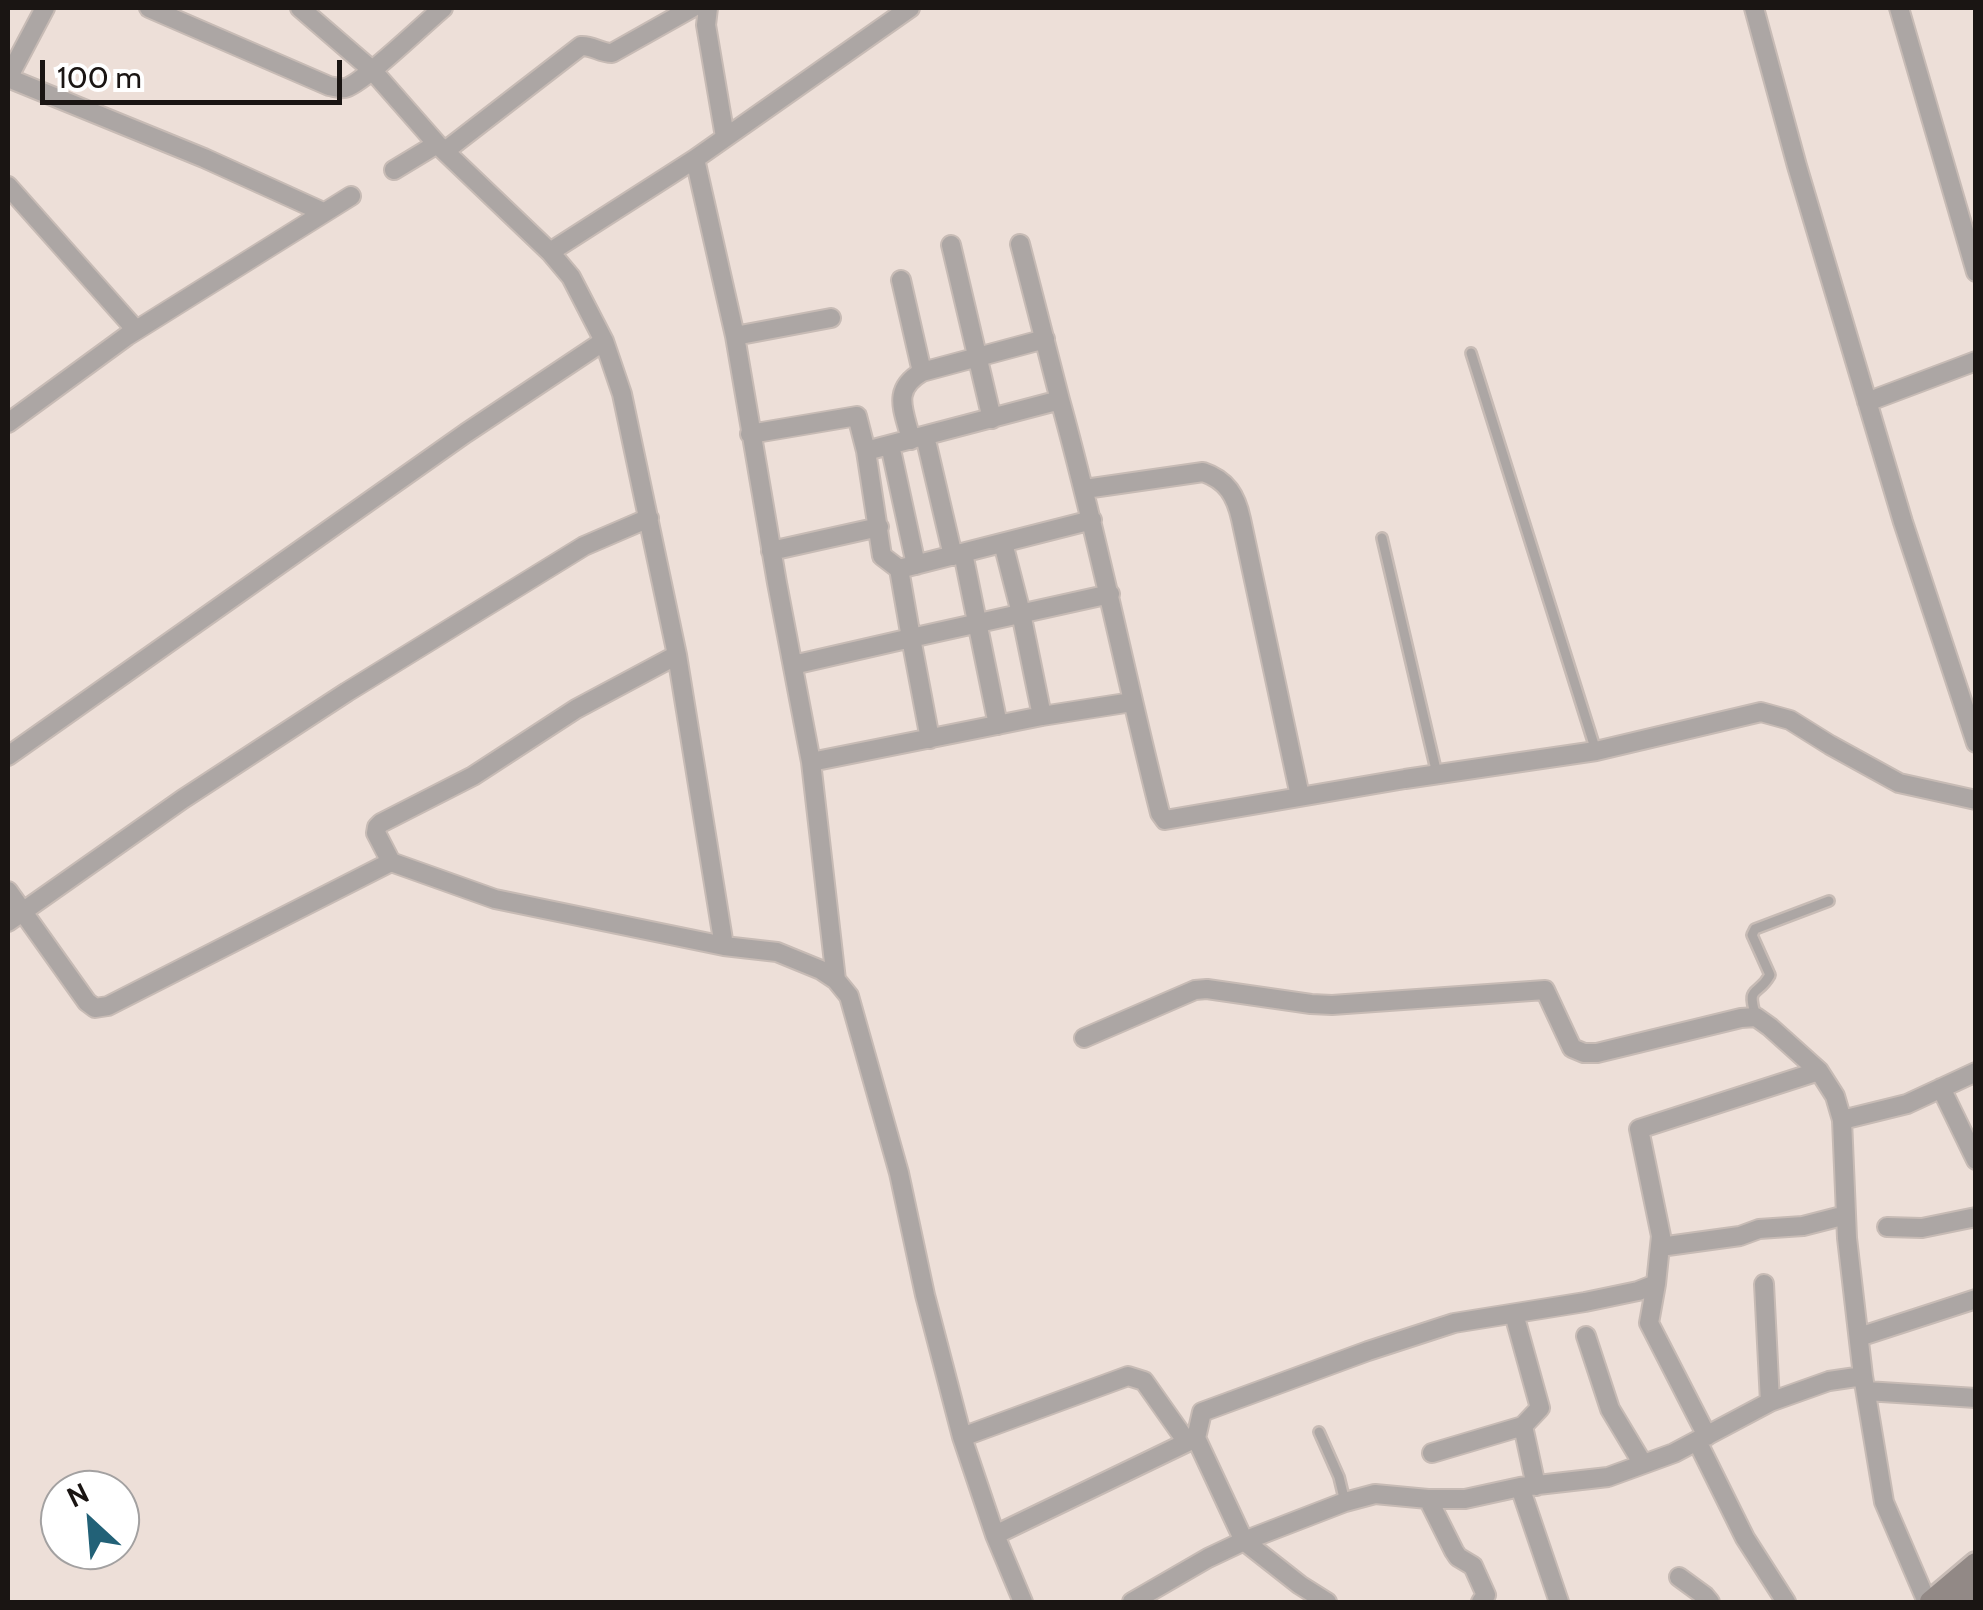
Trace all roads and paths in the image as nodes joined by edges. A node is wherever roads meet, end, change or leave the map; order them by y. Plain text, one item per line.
1 (45, 8) edge
2 (149, 8) edge
3 (300, 8) edge
4 (443, 8) edge
5 (692, 8) edge
6 (708, 8) edge
7 (910, 8) edge
8 (1754, 8) edge
9 (1899, 8) edge
10 (372, 70) junction
11 (8, 78) edge
12 (725, 138) junction
13 (441, 147) junction
14 (695, 159) junction
15 (394, 170) dead end
16 (8, 188) edge
17 (351, 196) dead end
18 (324, 212) junction
19 (1020, 244) dead end
20 (1972, 244) edge
21 (951, 245) dead end
22 (550, 252) junction
23 (1976, 272) edge
24 (900, 280) dead end
25 (831, 318) dead end
26 (136, 330) junction
27 (735, 336) junction
28 (1045, 339) junction
29 (604, 341) junction
30 (1471, 353) dead end
31 (978, 356) junction
32 (1976, 362) edge
33 (922, 372) junction
34 (1060, 400) junction
35 (1868, 402) junction
36 (992, 419) junction
37 (8, 423) edge
38 (750, 434) junction
39 (918, 438) junction
40 (890, 445) junction
41 (866, 451) junction
42 (1085, 490) junction
43 (649, 518) junction
44 (1092, 520) junction
45 (879, 528) junction
46 (1382, 538) dead end
47 (1003, 543) junction
48 (771, 551) junction
49 (958, 554) junction
50 (907, 567) junction
51 (1110, 594) junction
52 (1021, 613) junction
53 (978, 622) junction
54 (911, 638) junction
55 (677, 655) junction
56 (794, 665) junction
57 (1132, 702) junction
58 (1042, 716) junction
59 (998, 725) junction
60 (930, 738) junction
61 (1974, 739) edge
62 (1596, 751) junction
63 (8, 756) edge
64 (811, 762) junction
65 (1437, 774) junction
66 (1300, 796) junction
67 (1976, 800) edge
68 (391, 862) junction
69 (8, 890) edge
70 (1829, 901) dead end
71 (16, 916) edge
72 (724, 946) junction
73 (836, 980) junction
74 (1756, 1018) junction
75 (1084, 1038) dead end
76 (1818, 1071) junction
77 (1976, 1072) edge
78 (1941, 1088) junction
79 (1842, 1120) junction
80 (1976, 1160) edge
81 (1846, 1215) junction
82 (1976, 1217) edge
83 (1887, 1228) dead end
84 (1660, 1246) junction
85 (1656, 1284) junction
86 (1764, 1284) dead end
87 (1976, 1299) edge
88 (1514, 1314) junction
89 (1586, 1336) dead end
90 (1859, 1337) junction
91 (1865, 1384) junction
92 (1976, 1398) edge
93 (1770, 1402) junction
94 (1523, 1426) junction
95 (1318, 1432) dead end
96 (962, 1437) junction
97 (1702, 1438) junction
98 (1191, 1440) junction
99 (1432, 1453) dead end
100 (1644, 1464) junction
101 (1528, 1486) junction
102 (1428, 1499) junction
103 (1345, 1502) junction
104 (996, 1534) junction
105 (1244, 1541) junction
106 (1976, 1564) edge
107 (1678, 1577) dead end
108 (1976, 1590) edge
109 (1023, 1602) edge
110 (1132, 1602) edge
111 (1327, 1602) edge
112 (1480, 1602) edge
113 (1559, 1602) edge
114 (1710, 1602) edge
115 (1786, 1602) edge
116 (1929, 1602) edge
117 (1961, 1602) edge

1 - 11 street
2 - 10 street
3 - 10 street
4 - 10 street
5 - 13 street
6 - 12 street
7 - 12 street
8 - 35 street
9 - 20 street
10 - 13 street
11 - 18 street
12 - 14 street
13 - 15 street
13 - 22 street
14 - 22 street
14 - 27 street
16 - 26 street
17 - 18 street
18 - 26 street
19 - 28 street
20 - 23 street
21 - 31 street
22 - 29 street
24 - 33 street
25 - 27 street
26 - 37 street
27 - 38 street
28 - 31 street
28 - 34 street
29 - 43 street
29 - 63 street
30 - 62 lane
31 - 33 street
31 - 36 street
32 - 35 street
33 - 39 street
34 - 36 street
34 - 42 street
35 - 61 street
36 - 39 street
38 - 41 street
38 - 48 street
39 - 40 street
39 - 49 street
40 - 41 street
40 - 50 street
41 - 45 street
42 - 44 street
42 - 66 street
43 - 55 street
43 - 71 street
44 - 47 street
44 - 51 street
45 - 48 street
45 - 50 street
46 - 65 lane
47 - 49 street
47 - 52 street
48 - 56 street
49 - 50 street
49 - 53 street
50 - 54 street
51 - 52 street
51 - 57 street
52 - 53 street
52 - 58 street
53 - 54 street
53 - 59 street
54 - 56 street
54 - 60 street
55 - 68 street
55 - 72 street
56 - 64 street
57 - 58 street
57 - 66 street
58 - 59 street
59 - 60 street
60 - 64 street
62 - 65 street
62 - 67 street
64 - 73 street
65 - 66 street
68 - 71 street
68 - 72 street
69 - 71 street
70 - 74 lane
72 - 73 street
73 - 96 street
74 - 75 street
74 - 76 street
76 - 79 street
76 - 84 street
77 - 78 street
78 - 79 street
78 - 80 street
79 - 81 street
81 - 84 street
81 - 90 street
82 - 83 street
84 - 85 street
85 - 88 street
85 - 97 street
86 - 93 street
87 - 90 street
88 - 94 street
88 - 98 street
89 - 100 street
90 - 91 street
91 - 92 street
91 - 93 street
91 - 116 street
93 - 97 street
94 - 99 street
94 - 101 street
95 - 103 lane
96 - 98 street
96 - 104 street
97 - 100 street
97 - 115 street
98 - 104 street
98 - 105 street
100 - 101 street
101 - 102 street
101 - 113 street
102 - 103 street
102 - 112 street
103 - 105 street
104 - 109 street
105 - 110 street
105 - 111 street
106 - 116 street
107 - 114 street
108 - 117 street

